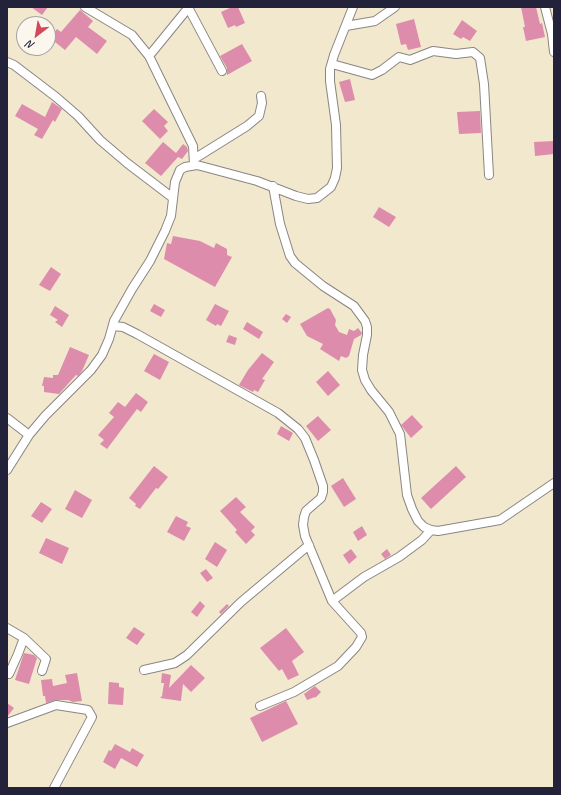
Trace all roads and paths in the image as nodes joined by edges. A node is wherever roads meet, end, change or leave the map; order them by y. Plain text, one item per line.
1 (85, 7) edge
2 (353, 7) edge
3 (395, 7) edge
4 (545, 7) edge
5 (189, 8) edge
6 (346, 26) junction
7 (554, 52) edge
8 (149, 56) junction
9 (7, 62) edge
10 (332, 64) junction
11 (222, 71) dead end
12 (261, 96) dead end
13 (194, 162) junction
14 (489, 176) dead end
15 (272, 186) junction
16 (173, 198) junction
17 (113, 326) junction
18 (7, 418) edge
19 (29, 435) junction
20 (7, 470) edge
21 (554, 483) edge
22 (431, 530) junction
23 (309, 545) junction
24 (332, 601) junction
25 (7, 628) edge
26 (24, 638) junction
27 (144, 670) dead end
28 (42, 671) dead end
29 (7, 673) edge
30 (260, 706) dead end
31 (7, 723) edge
32 (54, 788) edge

1 - 8 street
2 - 6 street
3 - 6 street
4 - 7 street
5 - 8 street
5 - 11 street
6 - 10 street
8 - 13 street
9 - 16 street
10 - 14 street
10 - 15 street
12 - 13 street
13 - 15 street
13 - 16 street
15 - 22 street
16 - 17 street
17 - 19 street
17 - 23 street
18 - 19 street
19 - 20 street
21 - 22 street
22 - 24 street
23 - 24 street
23 - 27 street
24 - 30 street
25 - 26 street
26 - 28 street
26 - 29 street
31 - 32 street

